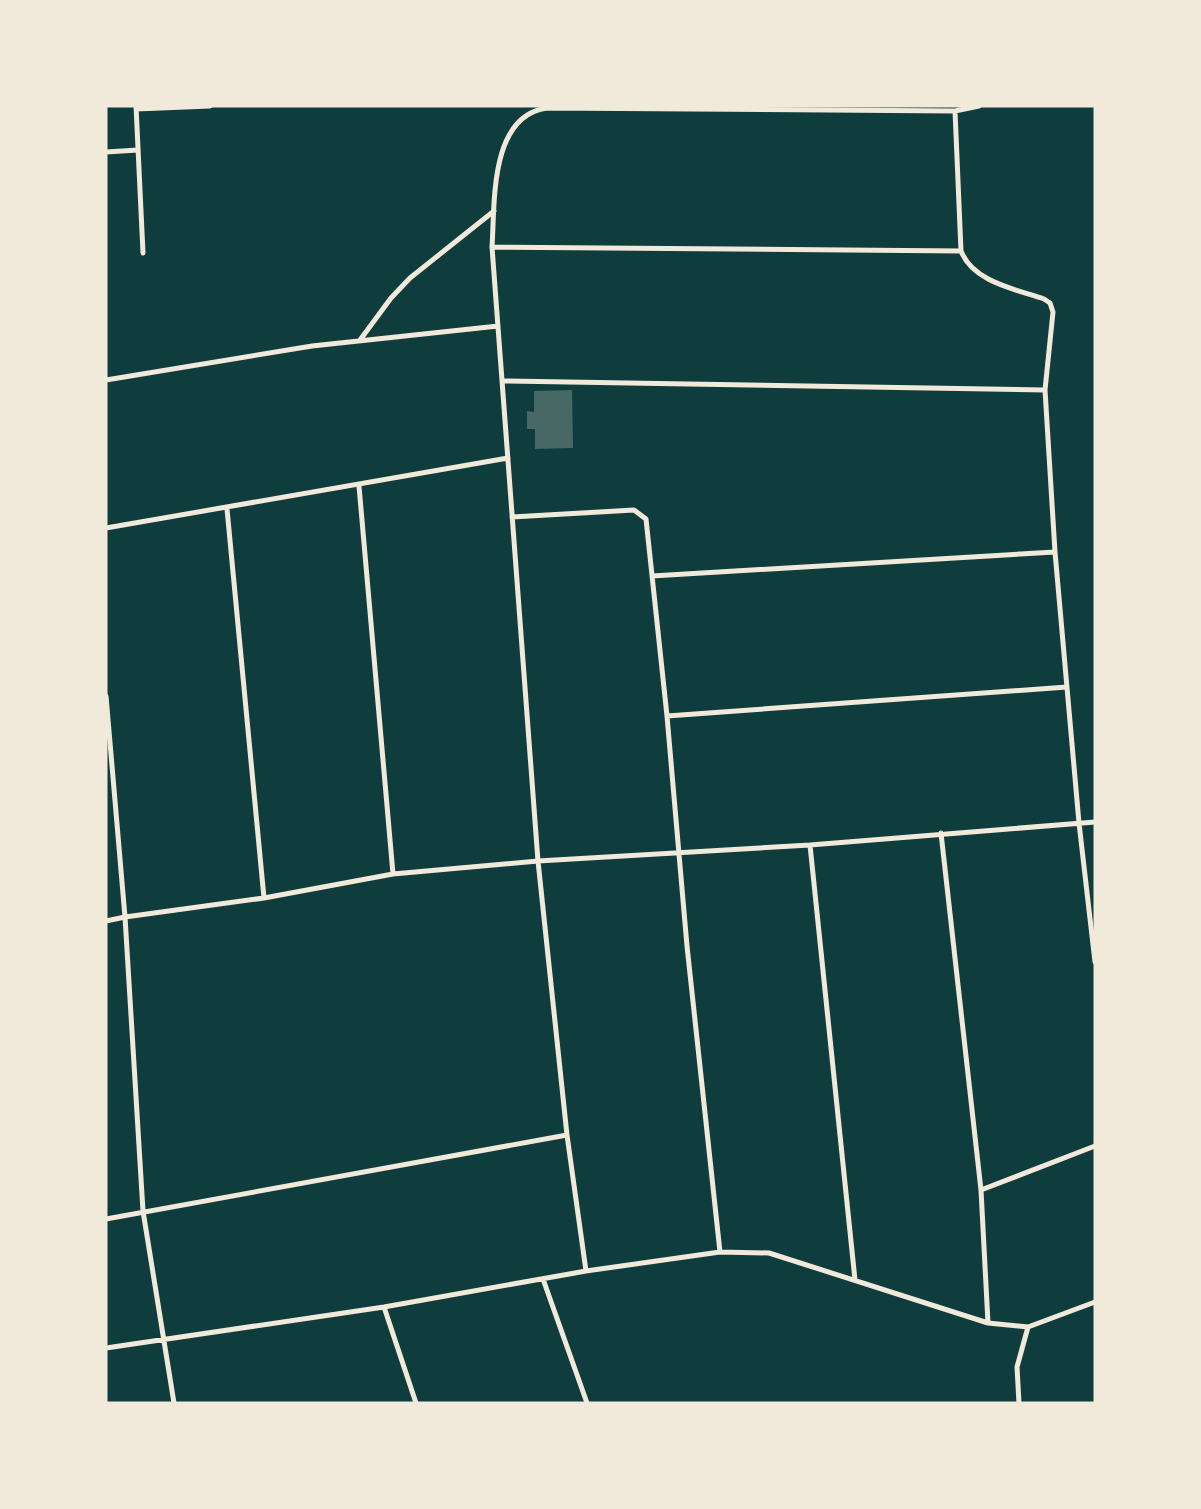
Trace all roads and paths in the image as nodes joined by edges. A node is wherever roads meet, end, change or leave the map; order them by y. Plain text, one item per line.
1 (210, 106) edge
2 (528, 106) edge
3 (979, 106) edge
4 (136, 108) edge
5 (584, 108) edge
6 (770, 108) edge
7 (532, 111) junction
8 (955, 111) junction
9 (138, 150) junction
10 (106, 152) edge
11 (494, 211) junction
12 (492, 247) junction
13 (960, 251) junction
14 (143, 253) dead end
15 (498, 326) junction
16 (360, 340) junction
17 (106, 380) edge
18 (503, 381) junction
19 (1045, 390) junction
20 (508, 458) junction
21 (359, 486) junction
22 (227, 509) junction
23 (512, 517) junction
24 (106, 528) edge
25 (1055, 552) junction
26 (652, 576) junction
27 (1067, 687) junction
28 (106, 696) edge
29 (667, 716) junction
30 (1095, 822) edge
31 (1079, 823) junction
32 (941, 834) junction
33 (810, 845) junction
34 (680, 853) junction
35 (538, 861) junction
36 (393, 874) junction
37 (264, 898) junction
38 (125, 917) junction
39 (106, 921) edge
40 (1095, 962) edge
41 (568, 1135) junction
42 (1095, 1146) edge
43 (981, 1190) junction
44 (143, 1211) junction
45 (106, 1219) edge
46 (720, 1252) junction
47 (586, 1271) junction
48 (543, 1279) junction
49 (855, 1280) junction
50 (1095, 1302) edge
51 (384, 1307) junction
52 (988, 1323) junction
53 (1028, 1327) junction
54 (163, 1340) junction
55 (106, 1348) edge
56 (174, 1403) edge
57 (416, 1403) edge
58 (587, 1403) edge
59 (1019, 1403) edge

1 - 4 street
2 - 7 street
3 - 8 street
4 - 9 street
5 - 6 street
5 - 7 street
6 - 8 street
7 - 11 street
8 - 13 street
9 - 10 street
9 - 14 street
11 - 12 street
11 - 16 street
12 - 13 street
12 - 15 street
13 - 19 street
15 - 16 street
15 - 18 street
16 - 17 street
18 - 19 street
18 - 20 street
19 - 25 street
20 - 21 street
20 - 23 street
21 - 22 street
21 - 36 street
22 - 24 street
22 - 37 street
23 - 26 street
23 - 35 street
25 - 26 street
25 - 27 street
26 - 29 street
27 - 29 street
27 - 31 street
28 - 38 street
29 - 34 street
30 - 31 street
31 - 32 street
31 - 40 street
32 - 33 street
32 - 43 street
33 - 34 street
33 - 49 street
34 - 35 street
34 - 46 street
35 - 36 street
35 - 41 street
36 - 37 street
37 - 38 street
38 - 39 street
38 - 44 street
41 - 44 street
41 - 47 street
42 - 43 street
43 - 52 street
44 - 45 street
44 - 54 street
46 - 47 street
46 - 49 street
47 - 48 street
48 - 51 street
48 - 58 street
49 - 52 street
50 - 53 street
51 - 54 street
51 - 57 street
52 - 53 street
53 - 59 street
54 - 55 street
54 - 56 street

